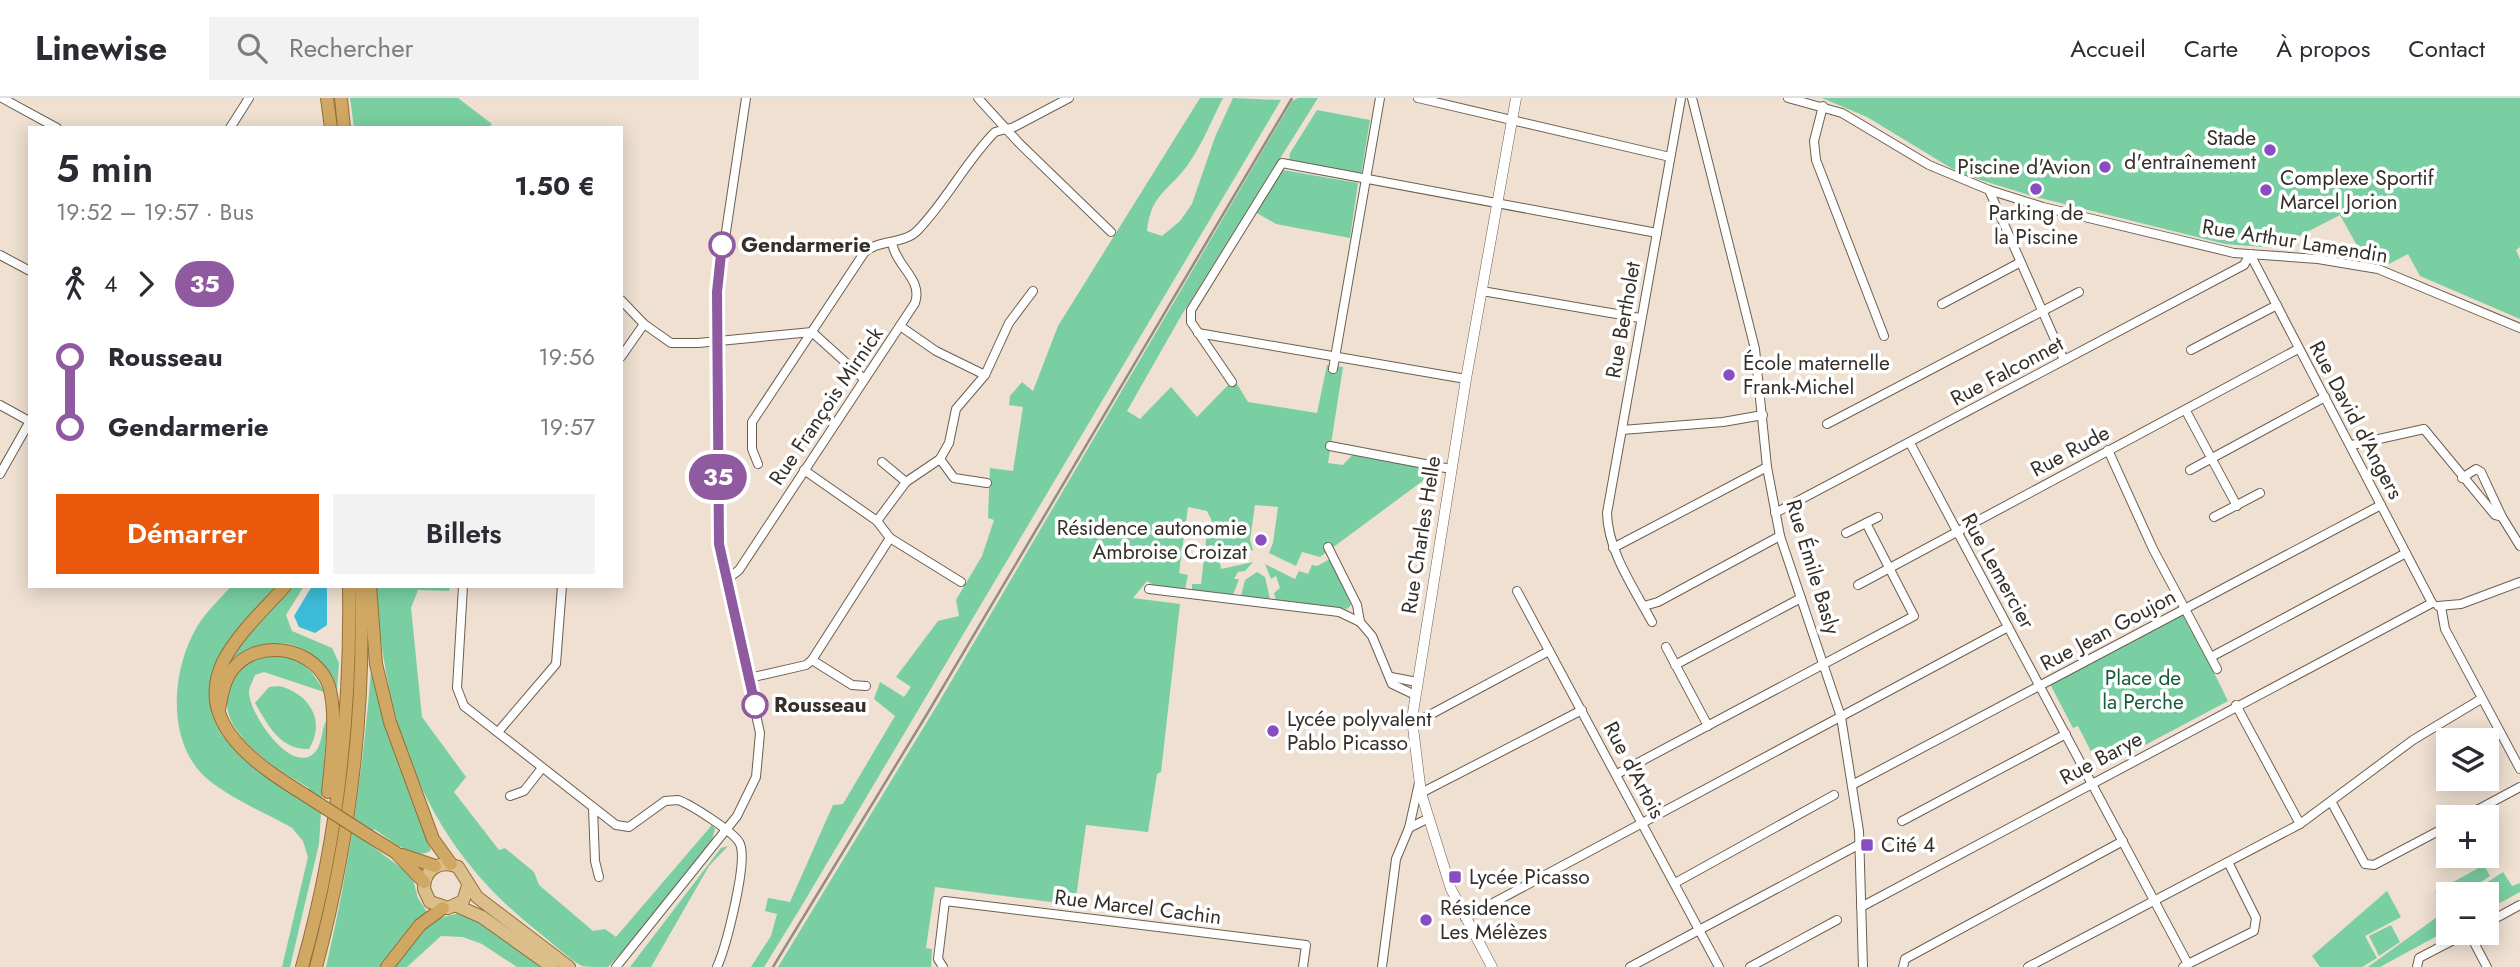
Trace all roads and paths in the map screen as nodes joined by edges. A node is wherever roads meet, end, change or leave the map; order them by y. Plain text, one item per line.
1 (2, 98) edge
2 (249, 98) edge
3 (327, 98) edge
4 (341, 98) edge
5 (746, 98) edge
6 (978, 98) edge
7 (1069, 98) edge
8 (1380, 98) edge
9 (1419, 98) edge
10 (1516, 98) edge
11 (1681, 98) edge
12 (1692, 98) edge
13 (1788, 98) edge
14 (1824, 106) junction
15 (1513, 119) junction
16 (53, 126) edge
17 (231, 126) edge
18 (331, 126) edge
19 (344, 126) edge
20 (1006, 129) junction
21 (1670, 157) junction
22 (1366, 181) junction
23 (1989, 190) junction
24 (1497, 205) junction
25 (1111, 232) dead end
26 (1657, 233) junction
27 (892, 243) junction
28 (2250, 254) junction
29 (0, 255) edge
30 (2019, 263) junction
31 (28, 270) edge
32 (1033, 291) dead end
33 (1482, 291) junction
34 (2079, 292) dead end
35 (623, 302) edge
36 (1942, 304) dead end
37 (2277, 305) junction
38 (2041, 313) junction
39 (1640, 318) junction
40 (644, 324) junction
41 (900, 326) junction
42 (2520, 328) edge
43 (812, 332) junction
44 (1198, 333) junction
45 (1884, 335) dead end
46 (716, 341) junction
47 (2298, 349) junction
48 (2191, 350) dead end
49 (623, 354) edge
50 (1335, 356) junction
51 (2064, 360) junction
52 (1333, 369) dead end
53 (985, 375) junction
54 (864, 379) junction
55 (1466, 379) junction
56 (1232, 382) dead end
57 (2325, 397) junction
58 (0, 405) edge
59 (2186, 411) junction
60 (1763, 415) junction
61 (28, 420) edge
62 (28, 424) edge
63 (1827, 424) dead end
64 (1622, 430) junction
65 (1910, 443) junction
66 (2352, 445) junction
67 (1330, 446) dead end
68 (2108, 450) junction
69 (2211, 458) junction
70 (940, 459) junction
71 (881, 462) dead end
72 (758, 464) dead end
73 (1767, 467) junction
74 (1451, 469) junction
75 (804, 470) junction
76 (2190, 470) dead end
77 (1, 471) edge
78 (2462, 478) junction
79 (906, 482) junction
80 (987, 483) dead end
81 (2260, 493) dead end
82 (2381, 505) junction
83 (2237, 506) junction
84 (1775, 513) junction
85 (1878, 517) dead end
86 (2214, 517) dead end
87 (2502, 517) junction
88 (877, 521) junction
89 (1866, 523) junction
90 (1957, 532) junction
91 (1846, 533) dead end
92 (1780, 536) junction
93 (890, 538) junction
94 (2520, 546) edge
95 (1328, 547) dead end
96 (1613, 548) junction
97 (2406, 552) junction
98 (1888, 567) junction
99 (725, 581) junction
100 (961, 582) dead end
101 (2520, 582) edge
102 (1858, 585) dead end
103 (283, 588) edge
104 (349, 588) edge
105 (361, 588) edge
106 (370, 588) edge
107 (463, 588) edge
108 (562, 588) edge
109 (1149, 589) dead end
110 (1517, 591) dead end
111 (1801, 598) junction
112 (2432, 603) junction
113 (1644, 606) junction
114 (2441, 607) junction
115 (2186, 608) junction
116 (1360, 622) junction
117 (1652, 622) dead end
118 (2008, 627) junction
119 (1666, 647) dead end
120 (1549, 651) junction
121 (2211, 657) junction
122 (812, 660) junction
123 (1824, 663) junction
124 (1675, 666) junction
125 (2217, 668) dead end
126 (1391, 677) junction
127 (749, 678) junction
128 (1417, 682) junction
129 (866, 686) dead end
130 (2039, 686) junction
131 (1415, 695) junction
132 (2481, 699) junction
133 (2236, 705) junction
134 (219, 709) junction
135 (1582, 710) junction
136 (1840, 717) junction
137 (1412, 719) junction
138 (1708, 726) junction
139 (498, 733) junction
140 (2066, 734) junction
141 (542, 768) junction
142 (2520, 769) edge
143 (1617, 774) junction
144 (2092, 783) junction
145 (1852, 785) junction
146 (1420, 788) junction
147 (2520, 788) edge
148 (1834, 795) dead end
149 (510, 796) dead end
150 (2332, 803) junction
151 (2487, 805) edge
152 (593, 808) junction
153 (1429, 818) junction
154 (1902, 821) dead end
155 (1643, 824) junction
156 (2300, 824) junction
157 (1409, 828) junction
158 (726, 831) junction
159 (2436, 832) edge
160 (2123, 841) junction
161 (1860, 844) junction
162 (395, 852) junction
163 (2228, 862) junction
164 (325, 864) junction
165 (451, 864) junction
166 (435, 866) junction
167 (599, 877) dead end
168 (424, 882) junction
169 (1675, 883) junction
170 (468, 886) junction
171 (2154, 901) junction
172 (2520, 905) edge
173 (457, 906) junction
174 (1861, 906) junction
175 (443, 908) junction
176 (2499, 916) edge
177 (1465, 918) junction
178 (1837, 920) dead end
179 (1701, 930) junction
180 (2444, 945) edge
181 (2475, 945) edge
182 (1904, 963) edge
183 (620, 965) edge
184 (2186, 966) edge
185 (302, 967) edge
186 (316, 967) edge
187 (387, 967) edge
188 (552, 967) edge
189 (569, 967) edge
190 (718, 967) edge
191 (943, 967) edge
192 (1303, 967) edge
193 (1382, 967) edge
194 (1492, 967) edge
195 (1630, 967) edge
196 (1719, 967) edge
197 (1750, 967) edge
198 (1863, 967) edge
199 (2028, 967) edge
200 (2417, 967) edge
201 (2487, 967) edge

1 - 16 street
2 - 17 street
3 - 18 highway
4 - 19 highway
5 - 46 street
6 - 20 street
7 - 20 street
8 - 22 street
9 - 15 street
10 - 15 street, Rue Charles Helle
11 - 21 street, Rue Bertholet
12 - 60 street, Rue Émile Basly
13 - 14 street, Rue Arthur Lamendin
14 - 23 street, Rue Arthur Lamendin
14 - 45 street
15 - 21 street
15 - 24 street, Rue Charles Helle
20 - 25 street
20 - 27 street
21 - 26 street, Rue Bertholet
22 - 24 street
22 - 44 street
22 - 50 street
23 - 28 street, Rue Arthur Lamendin
23 - 30 street
24 - 26 street
24 - 33 street, Rue Charles Helle
26 - 39 street, Rue Bertholet
27 - 41 street, Rue François Mirnick
27 - 43 street
28 - 37 street, Rue David d'Angers
28 - 42 street, Rue Arthur Lamendin
28 - 51 street, Rue Falconnet
29 - 31 street
30 - 36 street
30 - 38 street
32 - 53 street
33 - 39 street
33 - 55 street, Rue Charles Helle
34 - 38 street
35 - 40 street
37 - 47 street, Rue David d'Angers
37 - 48 street
38 - 51 street
38 - 63 street
39 - 64 street, Rue Bertholet
40 - 46 street
40 - 49 street
41 - 53 street
41 - 54 street, Rue François Mirnick
43 - 46 street
43 - 54 street
43 - 72 street
44 - 50 street
44 - 56 street
46 - 99 street
47 - 57 street, Rue David d'Angers
47 - 59 street, Rue Rude
50 - 52 street
50 - 55 street
51 - 65 street, Rue Falconnet
53 - 70 street
54 - 75 street, Rue François Mirnick
55 - 74 street, Rue Charles Helle
57 - 66 street, Rue David d'Angers
57 - 69 street
58 - 61 street
59 - 68 street, Rue Rude
59 - 69 street
60 - 64 street
60 - 73 street, Rue Émile Basly
62 - 77 street
64 - 96 street, Rue Bertholet
65 - 84 street, Rue Falconnet
65 - 90 street, Rue Lemercier
66 - 78 street
66 - 82 street, Rue David d'Angers
67 - 74 street
68 - 90 street, Rue Rude
68 - 115 street
69 - 76 street
69 - 83 street
70 - 79 street
70 - 80 street
71 - 79 street
73 - 84 street, Rue Émile Basly
73 - 96 street
74 - 128 street, Rue Charles Helle
75 - 88 street
75 - 99 street, Rue François Mirnick
78 - 87 street
78 - 87 street
79 - 88 street
81 - 83 street
82 - 97 street, Rue David d'Angers
82 - 115 street, Rue Jean Goujon
83 - 86 street
84 - 92 street, Rue Émile Basly
85 - 89 street
87 - 94 street
88 - 93 street
89 - 91 street
89 - 98 street
90 - 98 street, Rue Rude
90 - 118 street, Rue Lemercier
92 - 111 street, Rue Émile Basly
92 - 113 street
93 - 100 street
93 - 122 street
95 - 116 street
96 - 113 street, Rue Bertholet
97 - 112 street, Rue David d'Angers
97 - 121 street
98 - 102 street, Rue Rude
98 - 123 street
99 - 127 street
101 - 114 street
103 - 134 highway
104 - 164 highway
105 - 186 highway
106 - 165 highway
107 - 139 street
108 - 139 street
109 - 116 street
110 - 120 street, Rue d'Artois
111 - 123 street, Rue Émile Basly
111 - 124 street
112 - 114 street
112 - 133 street, Rue Barye
113 - 117 street, Rue Bertholet
114 - 132 street
115 - 121 street
115 - 130 street, Rue Jean Goujon
116 - 126 street
118 - 130 street, Rue Lemercier
118 - 136 street
119 - 124 street
120 - 135 street, Rue d'Artois
120 - 137 street
121 - 125 street
122 - 127 street
122 - 129 street
123 - 136 street, Rue Émile Basly
123 - 138 street
124 - 138 street
126 - 128 street
126 - 131 street
127 - 158 street
128 - 131 street, Rue Charles Helle
130 - 140 street, Rue Lemercier
130 - 145 street, Rue Jean Goujon
131 - 137 street, Rue Charles Helle
132 - 142 street
132 - 150 street
133 - 144 street, Rue Barye
133 - 156 street
134 - 162 highway, bridge
134 - 164 highway
135 - 143 street, Rue d'Artois
135 - 146 street
136 - 145 street, Rue Émile Basly
136 - 155 street
137 - 146 street, Rue Charles Helle
138 - 143 street
139 - 141 street
140 - 144 street, Rue Lemercier
140 - 154 street
141 - 149 street
141 - 152 street
143 - 155 street, Rue d'Artois
144 - 160 street, Rue Lemercier
144 - 174 street, Rue Barye
145 - 161 street, Rue Émile Basly
146 - 153 street, Rue Charles Helle
146 - 157 street
147 - 151 street
148 - 169 street
150 - 156 street
150 - 159 street
152 - 158 street
152 - 167 street
153 - 157 street
153 - 177 street, Rue Charles Helle
155 - 169 street, Rue d'Artois
155 - 177 street
156 - 163 street
157 - 193 street
158 - 183 street
158 - 190 street
160 - 171 street, Rue Lemercier
160 - 182 street
161 - 174 street, Rue Émile Basly
161 - 179 street
162 - 166 highway
162 - 168 highway
163 - 171 street
163 - 184 street
164 - 185 highway
165 - 166 main road
165 - 170 main road
166 - 168 main road
168 - 175 main road
169 - 179 street, Rue d'Artois
170 - 173 main road
170 - 189 main road
171 - 184 street, Rue Lemercier
171 - 199 street
172 - 176 street
173 - 175 main road
173 - 188 main road
174 - 198 street, Rue Émile Basly
175 - 187 highway
177 - 194 street, Rue Charles Helle
178 - 197 street
179 - 195 street
179 - 196 street, Rue d'Artois
180 - 200 street
181 - 201 street
191 - 192 street, Rue Marcel Cachin

